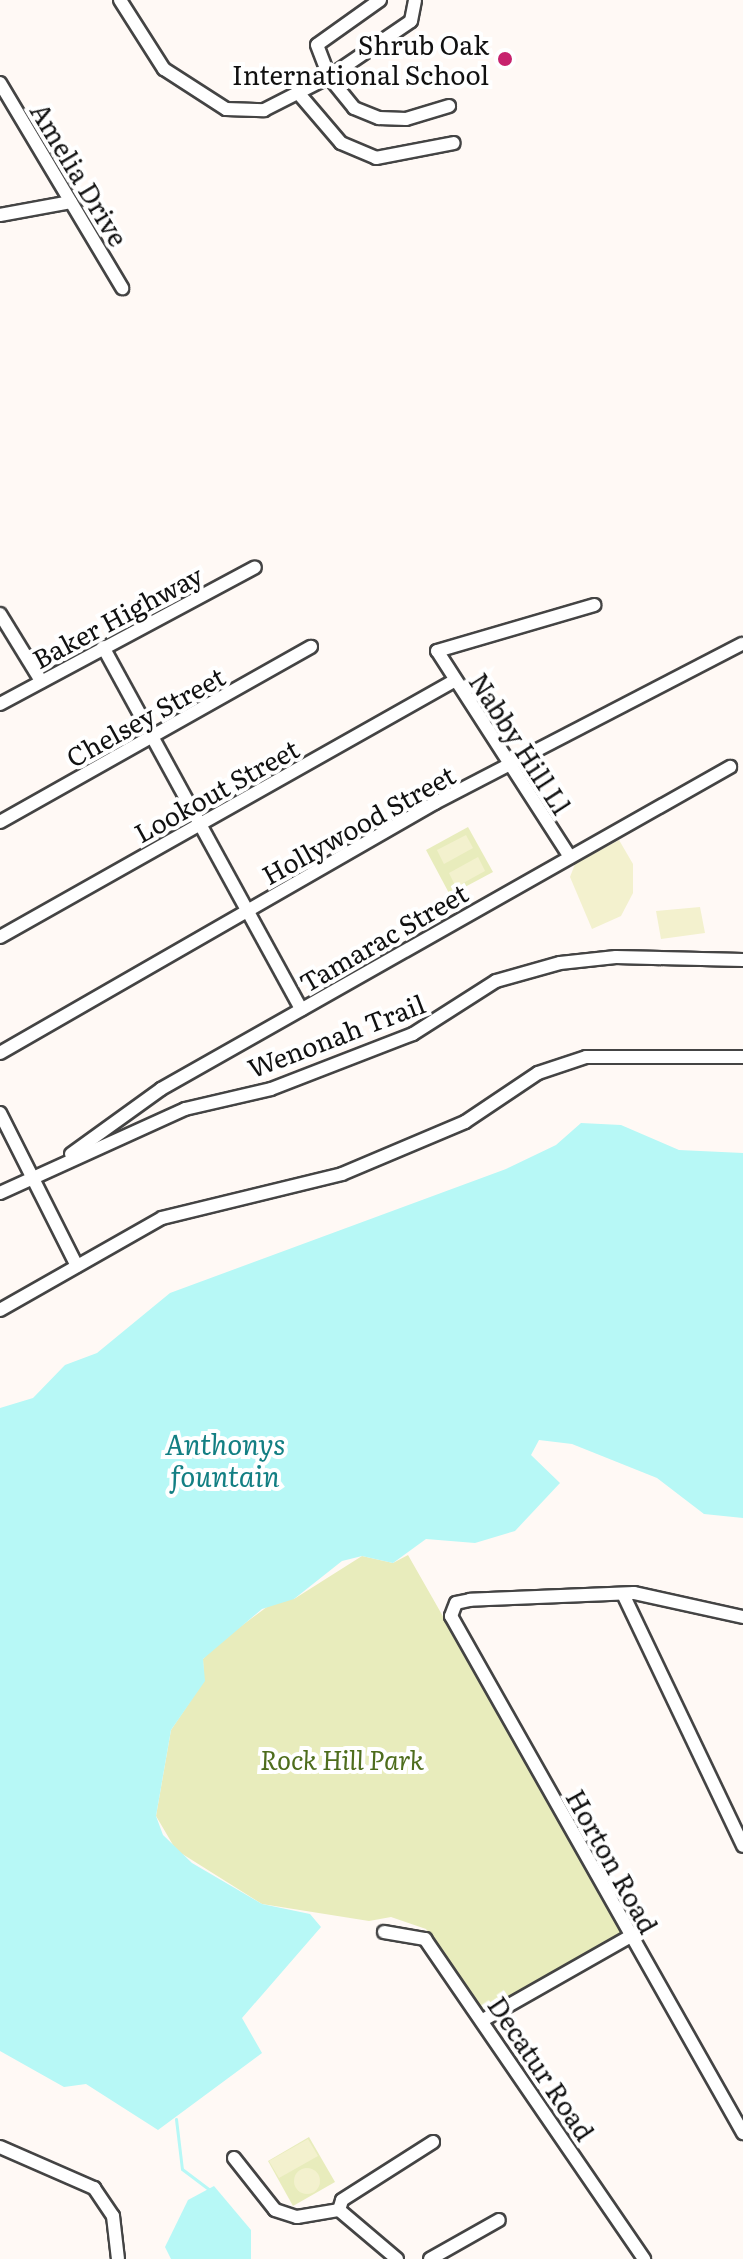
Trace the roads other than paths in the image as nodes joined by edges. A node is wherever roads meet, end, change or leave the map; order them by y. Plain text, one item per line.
1 (120, 0) edge
2 (380, 0) edge
3 (415, 0) edge
4 (329, 77) junction
5 (0, 83) edge
6 (300, 95) junction
7 (449, 106) dead end
8 (454, 143) dead end
9 (71, 202) junction
10 (0, 215) edge
11 (122, 288) dead end
12 (255, 567) dead end
13 (594, 605) dead end
14 (0, 614) edge
15 (742, 644) edge
16 (103, 647) junction
17 (311, 647) dead end
18 (41, 681) junction
19 (454, 681) junction
20 (0, 704) edge
21 (153, 736) junction
22 (730, 767) dead end
23 (509, 769) junction
24 (0, 822) edge
25 (200, 825) junction
26 (570, 857) junction
27 (250, 910) junction
28 (0, 937) edge
29 (743, 960) edge
30 (301, 1009) junction
31 (0, 1053) edge
32 (743, 1057) edge
33 (0, 1113) edge
34 (67, 1157) junction
35 (33, 1176) junction
36 (0, 1193) edge
37 (77, 1266) junction
38 (0, 1310) edge
39 (623, 1594) junction
40 (743, 1617) edge
41 (743, 1846) edge
42 (384, 1932) dead end
43 (629, 1937) junction
44 (483, 2020) junction
45 (743, 2133) edge
46 (433, 2142) dead end
47 (0, 2147) edge
48 (234, 2158) dead end
49 (339, 2210) junction
50 (499, 2220) dead end
51 (118, 2259) edge
52 (397, 2259) edge
53 (430, 2259) edge
54 (644, 2259) edge

1 - 6 street
2 - 4 street
3 - 4 street
4 - 6 street
4 - 7 street
5 - 9 street, Amelia Drive
6 - 8 street
9 - 10 street
9 - 11 street, Amelia Drive
12 - 16 street, Baker Highway
13 - 19 street, Nabby Hill Ll
14 - 18 street
15 - 23 street, Hollywood Street
16 - 18 street, Baker Highway
16 - 21 street
17 - 21 street, Chelsey Street
18 - 20 street, Baker Highway
19 - 23 street, Nabby Hill Ll
19 - 25 street, Lookout Street
21 - 24 street, Chelsey Street
21 - 25 street
22 - 26 street, Tamarac Street
23 - 26 street, Nabby Hill Ll
23 - 27 street, Hollywood Street
25 - 27 street
25 - 28 street, Lookout Street
26 - 30 street, Tamarac Street
27 - 30 street
27 - 31 street, Hollywood Street
29 - 34 street, Wenonah Trail
30 - 34 street, Tamarac Street
32 - 37 street
33 - 35 street
34 - 35 street, Wenonah Trail
35 - 36 street, Wenonah Trail
35 - 37 street
37 - 38 street
39 - 40 street
39 - 41 street
39 - 43 street, Horton Road
42 - 44 street, Decatur Road
43 - 44 street
43 - 45 street, Horton Road
44 - 54 street, Decatur Road
46 - 49 street
47 - 51 street
48 - 49 street
49 - 52 street
50 - 53 street

